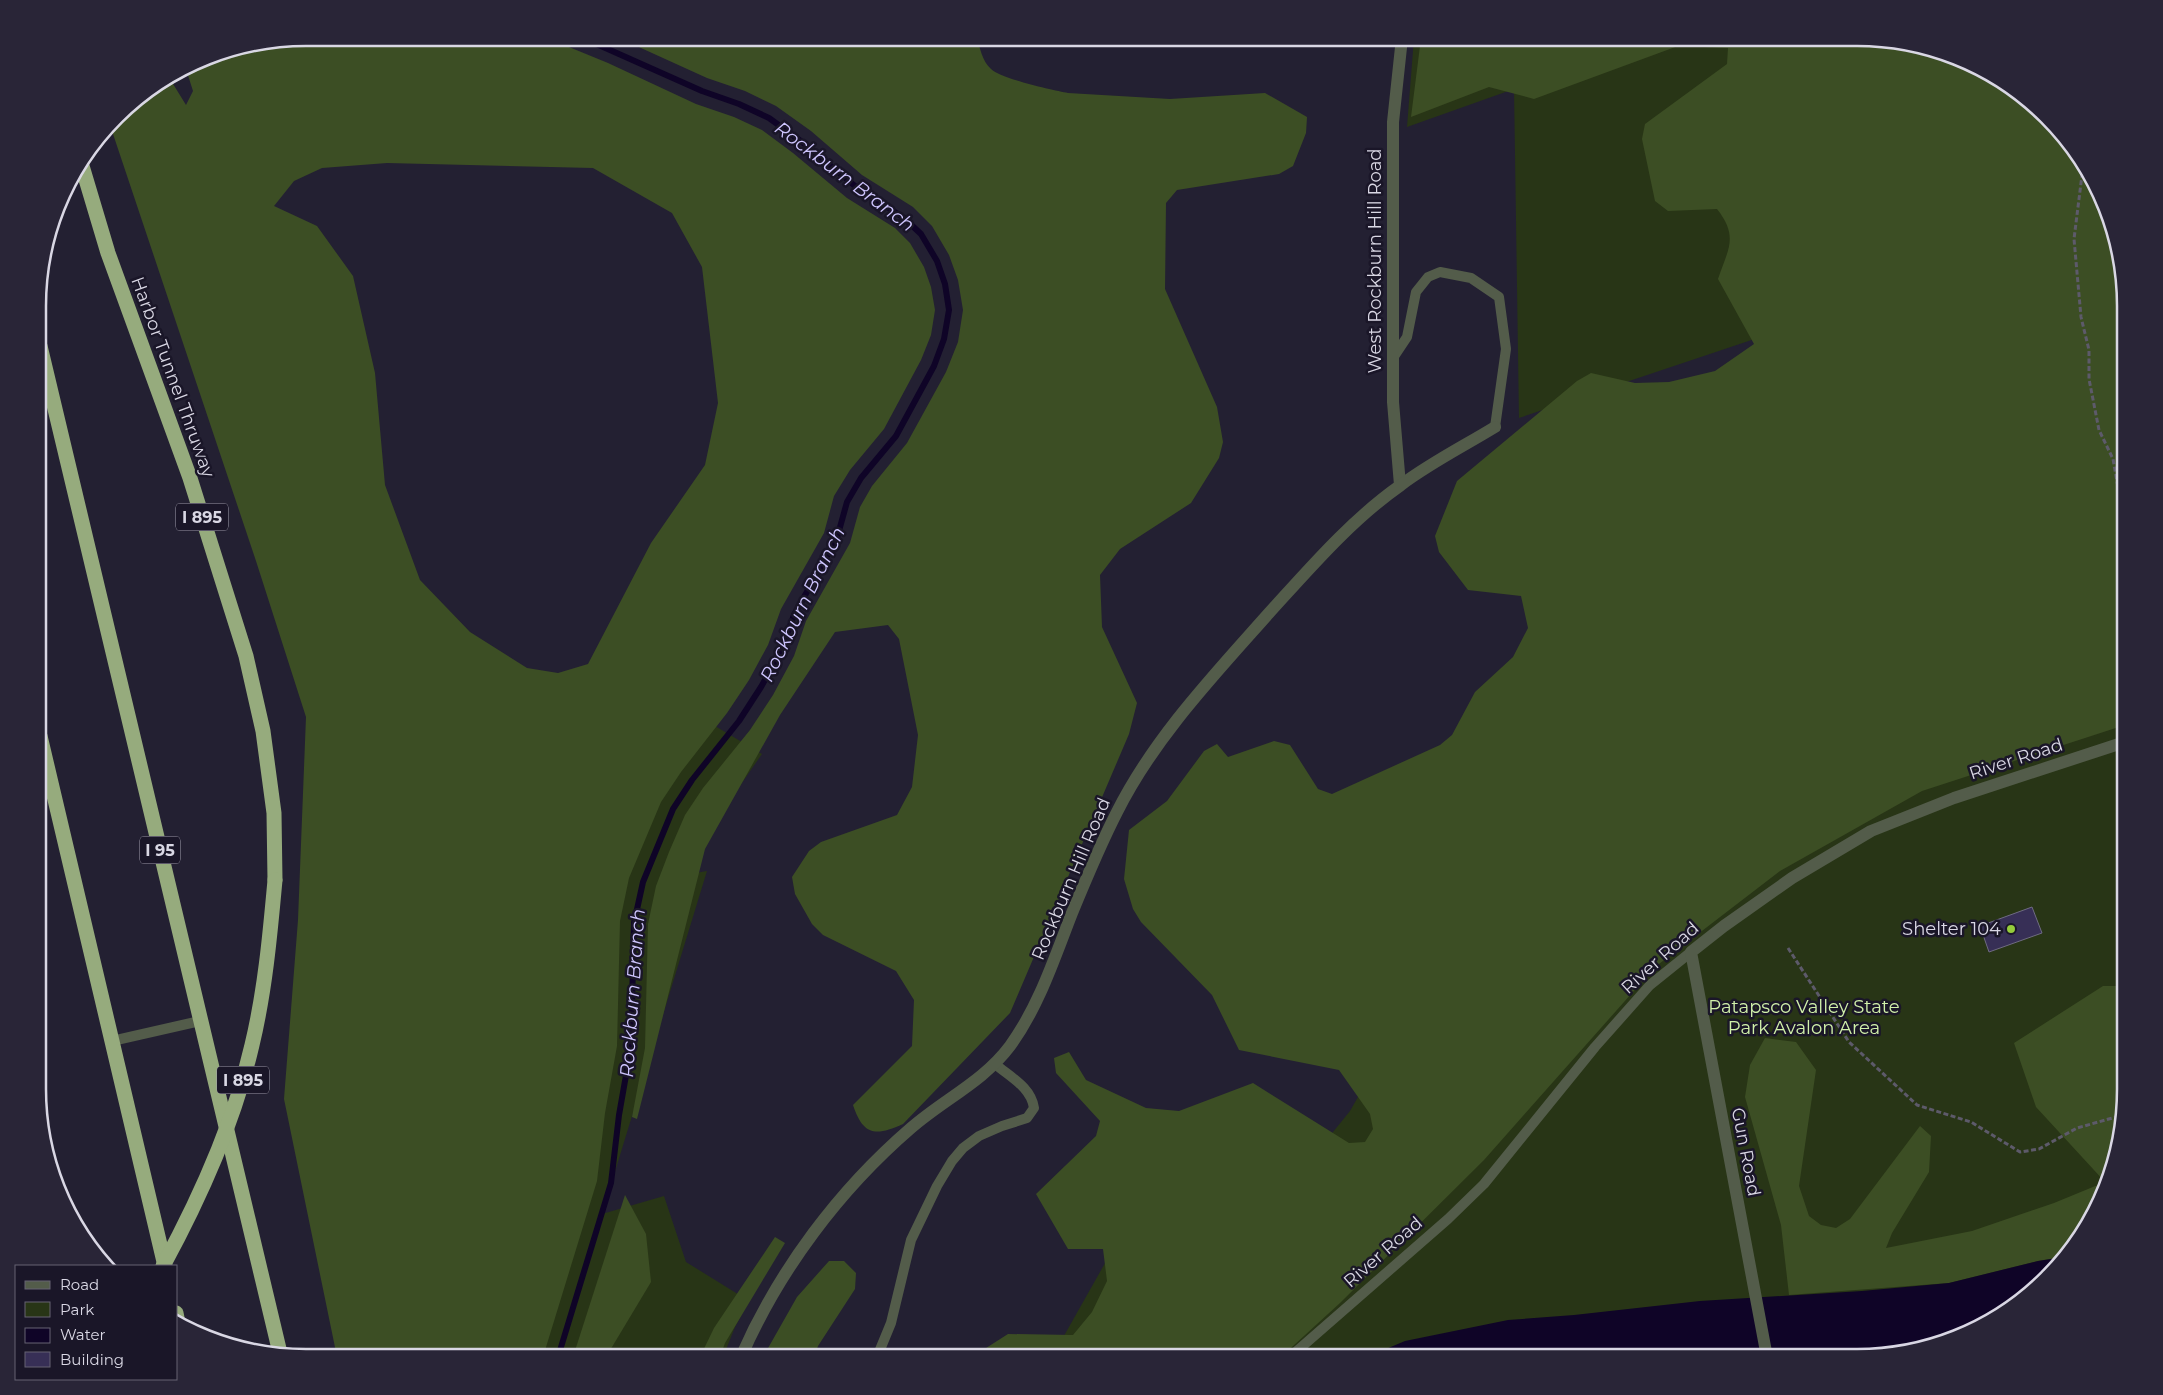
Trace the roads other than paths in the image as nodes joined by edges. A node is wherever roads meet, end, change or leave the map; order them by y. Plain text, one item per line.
1 (1401, 46) edge
2 (84, 172) edge
3 (1393, 358) junction
4 (46, 371) edge
5 (1495, 427) joint
6 (1400, 485) junction
7 (2117, 745) edge
8 (46, 761) edge
9 (1691, 952) junction
10 (200, 1020) junction
11 (112, 1041) junction
12 (995, 1064) junction
13 (164, 1265) edge
14 (165, 1265) edge
15 (279, 1347) edge
16 (745, 1349) edge
17 (880, 1349) edge
18 (1299, 1349) edge
19 (1765, 1349) edge

1 - 3 street, West Rockburn Hill Road
2 - 14 highway, Harbor Tunnel Thruway / I 895, bridge
3 - 5 lane
3 - 6 street, West Rockburn Hill Road
4 - 10 highway, I 95
5 - 6 street, Rockburn Hill Road
6 - 12 street, Rockburn Hill Road
7 - 9 street, River Road
8 - 11 highway
9 - 18 lane, River Road
9 - 19 street, Gun Road
10 - 11 lane
10 - 15 highway, I 95
11 - 13 highway
12 - 16 street, Rockburn Hill Road
12 - 17 lane

